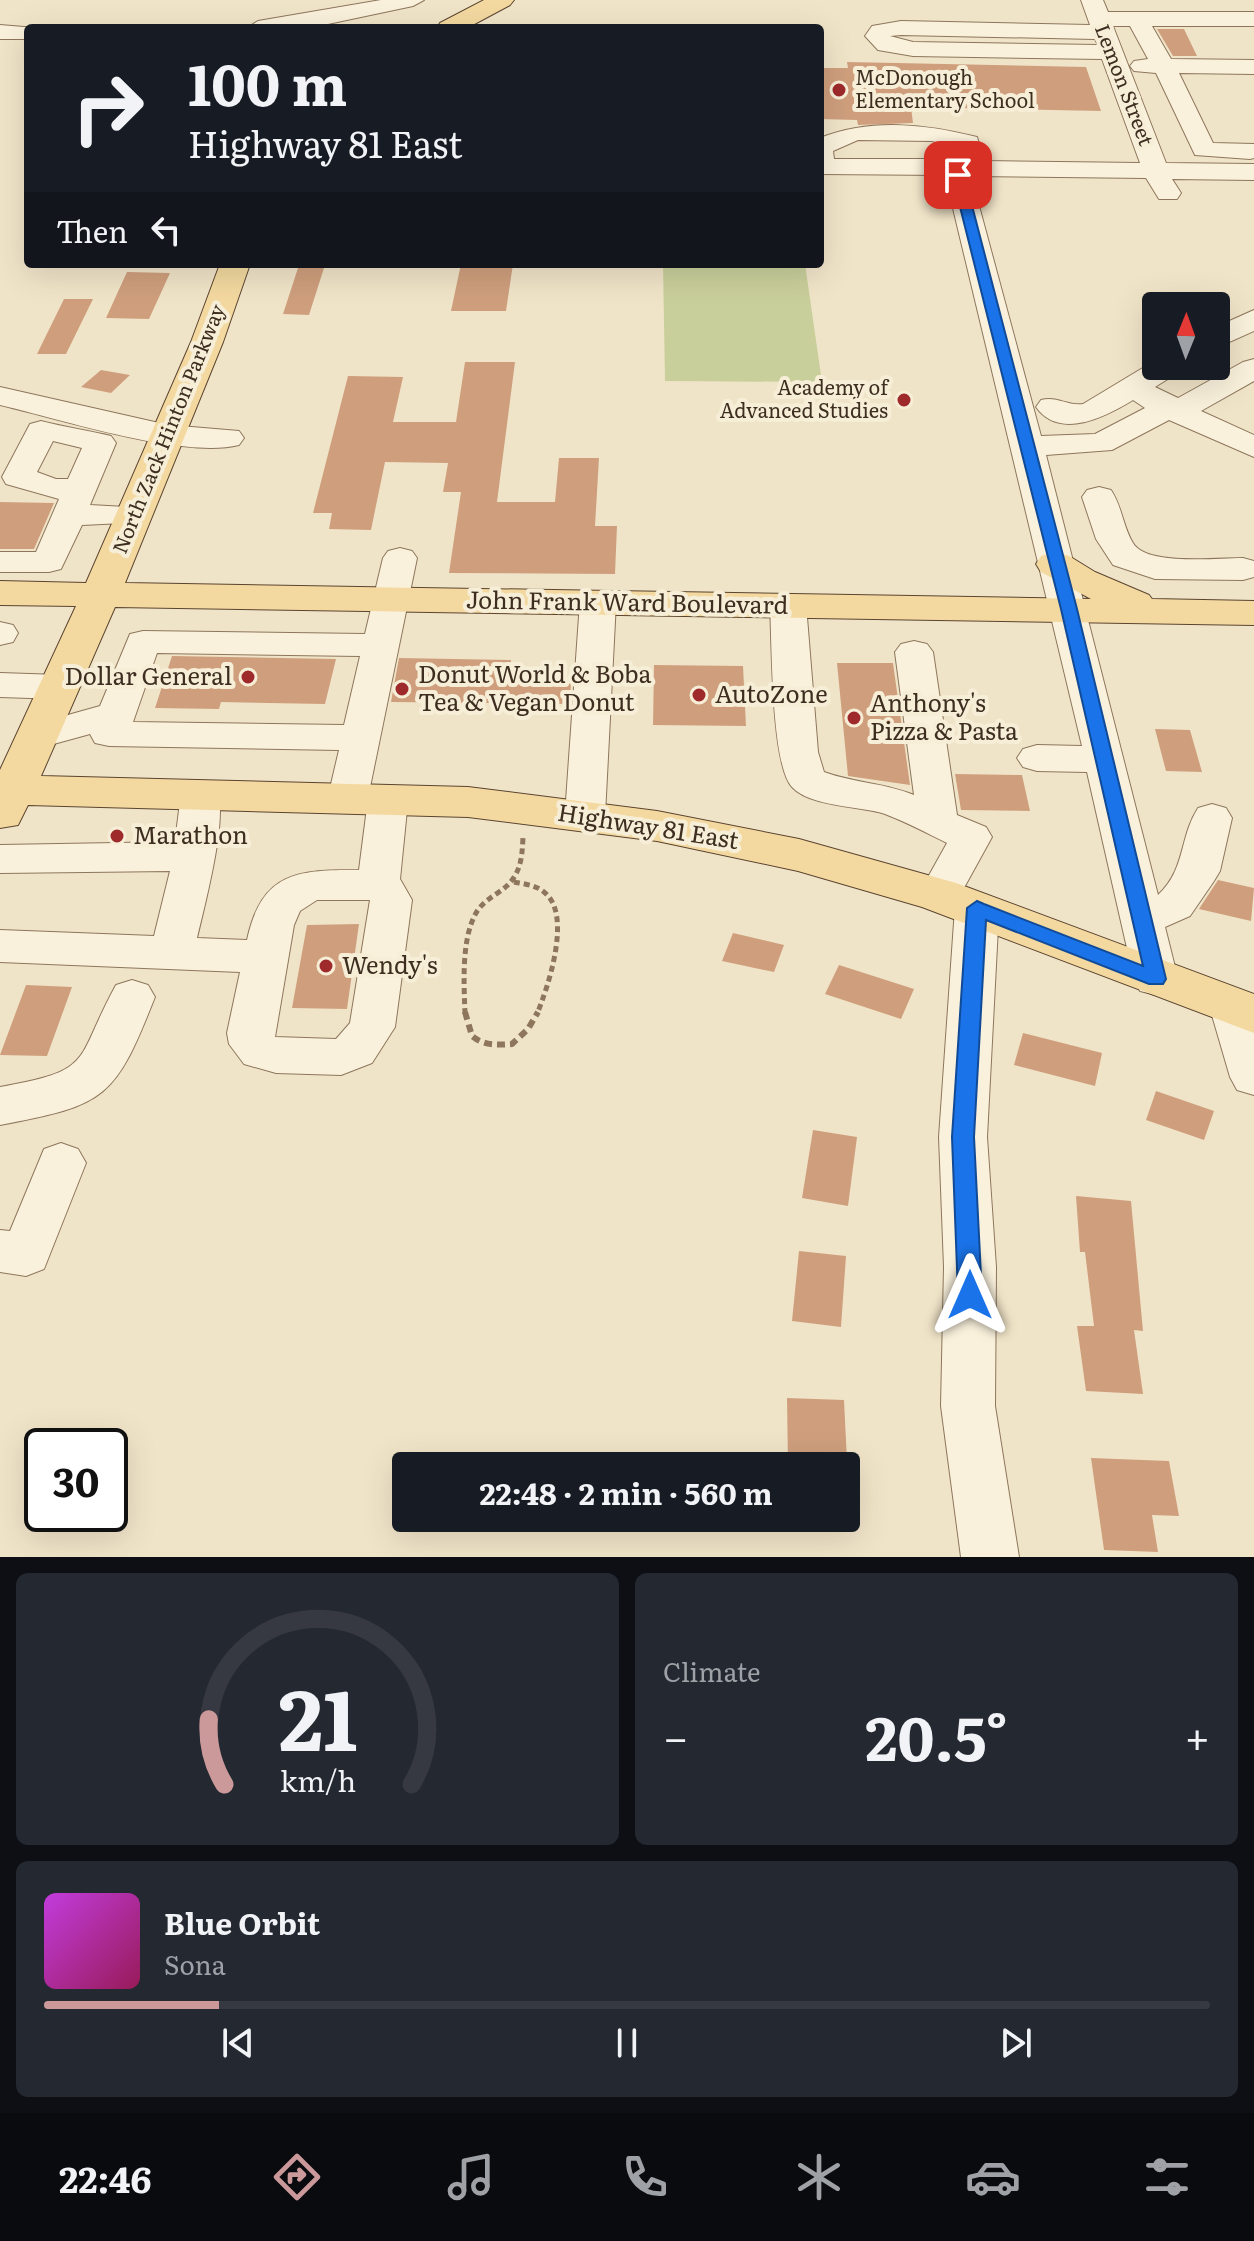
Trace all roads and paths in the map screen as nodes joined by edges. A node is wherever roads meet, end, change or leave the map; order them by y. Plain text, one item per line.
1 (413, 0) edge
2 (502, 0) edge
3 (1137, 19) junction
4 (1254, 19) edge
5 (290, 24) edge
6 (457, 24) edge
7 (0, 32) edge
8 (24, 32) edge
9 (1105, 34) edge
10 (1161, 66) junction
11 (1254, 67) edge
12 (1133, 105) junction
13 (1185, 105) junction
14 (1254, 151) edge
15 (824, 166) edge
16 (965, 168) junction
17 (1156, 170) junction
18 (1223, 171) junction
19 (1254, 172) edge
20 (1249, 190) edge
21 (1000, 192) dead end
22 (1169, 195) junction
23 (234, 268) edge
24 (1254, 319) edge
25 (1230, 332) edge
26 (1254, 368) edge
27 (1142, 380) edge
28 (1131, 386) junction
29 (1052, 407) dead end
30 (3, 408) edge
31 (1168, 408) junction
32 (73, 431) junction
33 (168, 435) junction
34 (228, 438) dead end
35 (1025, 446) junction
36 (1254, 447) edge
37 (1099, 497) dead end
38 (75, 502) junction
39 (132, 515) junction
40 (400, 558) dead end
41 (0, 562) edge
42 (1055, 564) junction
43 (1243, 569) dead end
44 (0, 593) edge
45 (101, 594) junction
46 (390, 599) junction
47 (598, 602) junction
48 (788, 605) junction
49 (1069, 609) junction
50 (1156, 611) junction
51 (1254, 613) edge
52 (379, 645) junction
53 (914, 652) dead end
54 (0, 685) edge
55 (52, 707) junction
56 (117, 714) junction
57 (360, 738) junction
58 (1037, 758) dead end
59 (1104, 759) junction
60 (201, 794) junction
61 (368, 798) junction
62 (4, 800) edge
63 (526, 808) junction
64 (585, 815) junction
65 (1212, 818) dead end
66 (938, 822) junction
67 (194, 856) junction
68 (0, 859) edge
69 (514, 882) junction
70 (384, 897) junction
71 (283, 902) junction
72 (958, 902) junction
73 (1140, 920) junction
74 (0, 946) edge
75 (172, 953) junction
76 (264, 957) junction
77 (1156, 979) junction
78 (132, 997) dead end
79 (1243, 1010) edge
80 (1254, 1077) edge
81 (0, 1106) edge
82 (61, 1163) dead end
83 (0, 1251) edge
84 (990, 1557) edge

1 - 5 street
2 - 6 main road
3 - 4 street
3 - 9 street
3 - 10 street
7 - 8 street
9 - 9 street
9 - 10 street
9 - 12 street, Lemon Street
10 - 11 street
10 - 13 street
12 - 13 street
12 - 17 street, Lemon Street
13 - 14 street
15 - 16 street
16 - 17 street
16 - 35 street
17 - 18 street
17 - 22 street, Lemon Street
18 - 19 street
18 - 20 street
20 - 22 street
21 - 22 street
23 - 33 main road, North Zack Hinton Parkway
24 - 25 street
26 - 31 street
27 - 28 street
28 - 29 street
28 - 31 street
30 - 32 street
30 - 32 street
31 - 35 street
31 - 36 street
32 - 33 street
32 - 38 street
32 - 38 street
33 - 34 street
33 - 39 main road, North Zack Hinton Parkway
35 - 42 street
37 - 43 street
38 - 39 street
38 - 41 street
39 - 45 main road, North Zack Hinton Parkway
40 - 46 street
42 - 49 street
42 - 50 main road
44 - 45 main road, John Frank Ward Boulevard
45 - 46 main road, John Frank Ward Boulevard
45 - 55 main road, North Zack Hinton Parkway
46 - 47 main road, John Frank Ward Boulevard
46 - 52 street
47 - 48 main road, John Frank Ward Boulevard
47 - 64 street
48 - 49 main road, John Frank Ward Boulevard
48 - 66 street
49 - 50 main road, John Frank Ward Boulevard
49 - 59 street
50 - 51 main road, John Frank Ward Boulevard
52 - 56 street
52 - 57 street
53 - 66 street
54 - 55 street
55 - 56 street
55 - 62 main road, North Zack Hinton Parkway
56 - 57 street
57 - 61 street
58 - 59 street
59 - 73 street
60 - 61 main road, Highway 81 East
60 - 62 main road, Highway 81 East
60 - 67 street
61 - 63 main road, Highway 81 East
61 - 70 street
63 - 64 main road, Highway 81 East
63 - 69 path
64 - 72 main road, Highway 81 East
65 - 73 street
66 - 72 street
67 - 68 street
67 - 75 street
69 - 69 path
70 - 71 street
70 - 71 street
70 - 76 street
71 - 76 street
72 - 77 main road, Highway 81 East
72 - 84 street
73 - 77 street
74 - 75 street
75 - 76 street
77 - 79 main road, Highway 81 East
78 - 81 street
79 - 80 street
82 - 83 street

